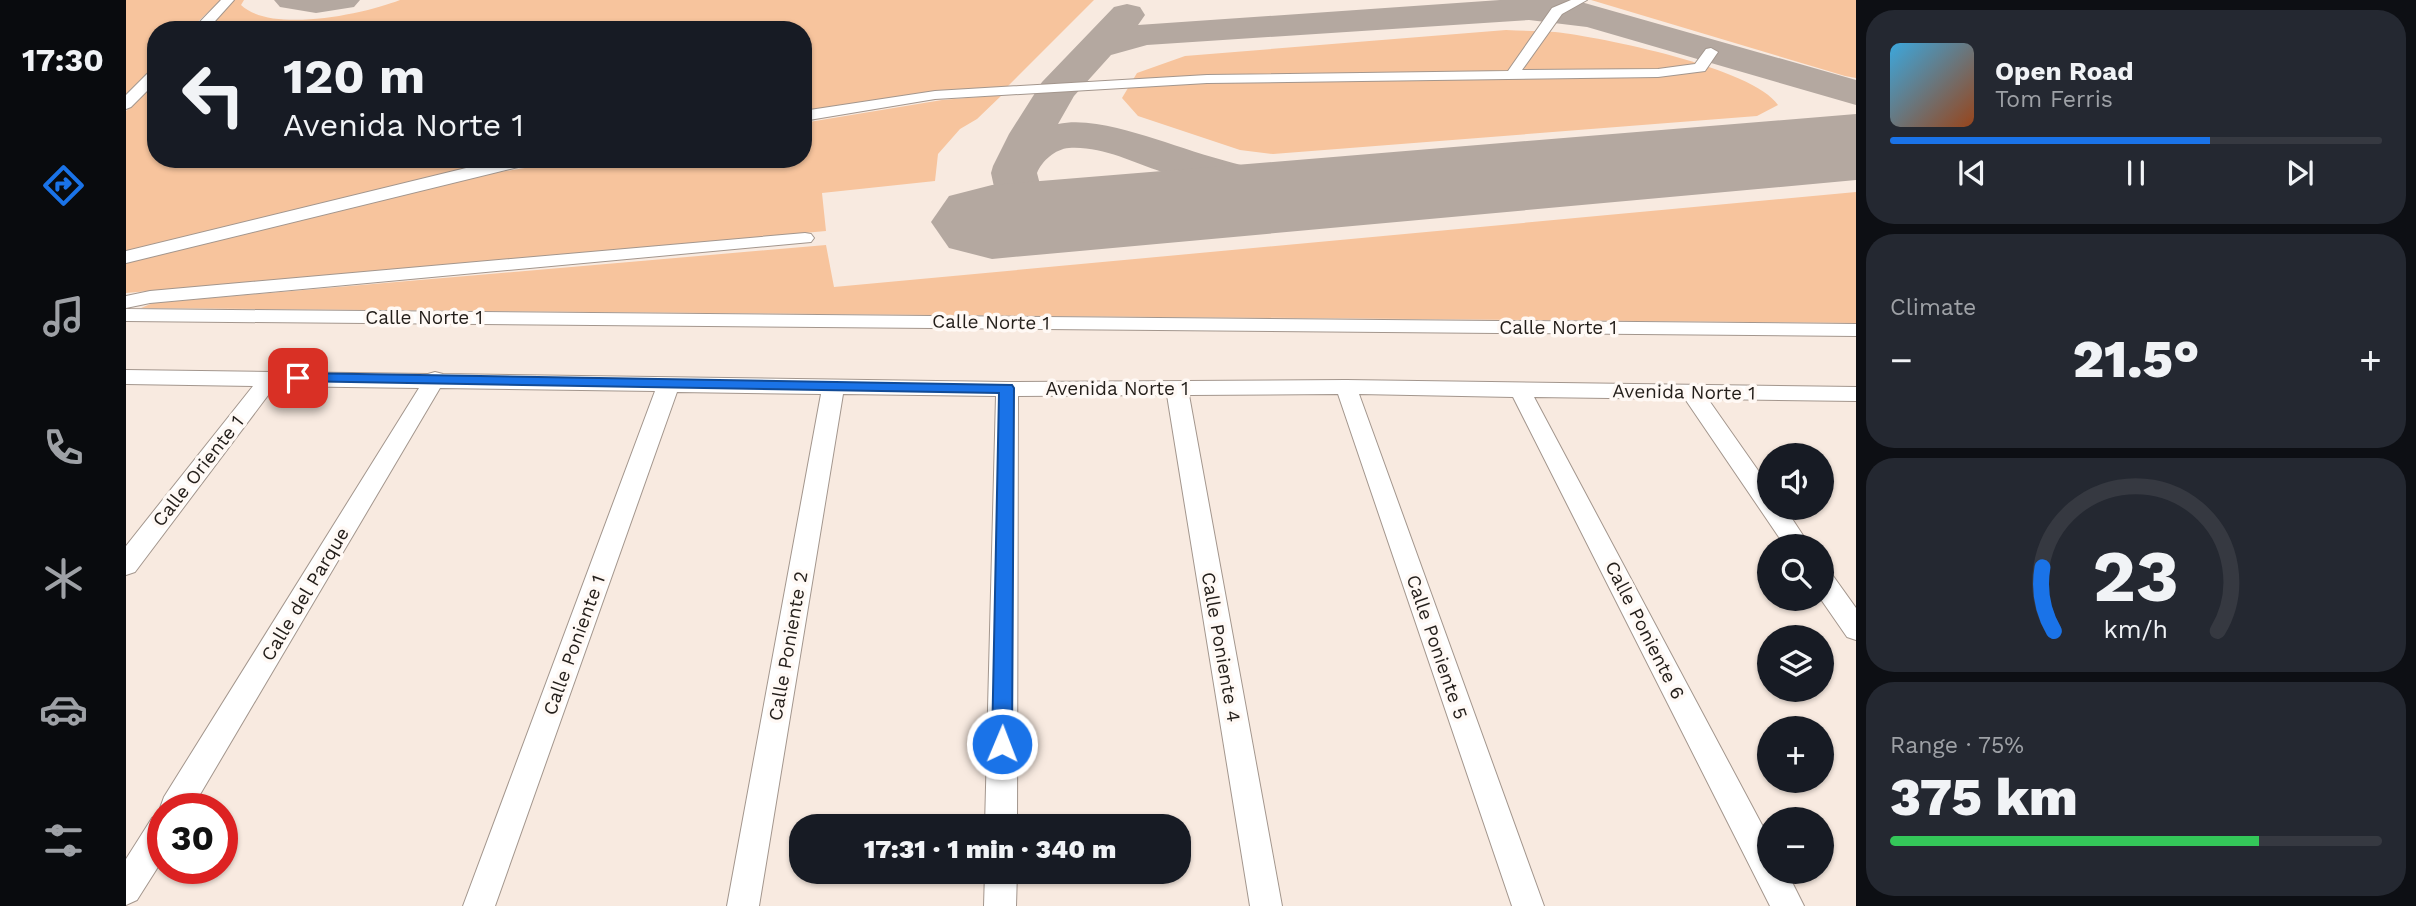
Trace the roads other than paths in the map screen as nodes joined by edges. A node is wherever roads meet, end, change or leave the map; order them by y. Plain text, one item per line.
1 (228, 0) edge
2 (1581, 0) edge
3 (207, 21) edge
4 (1711, 51) dead end
5 (1511, 75) junction
6 (147, 82) edge
7 (126, 104) edge
8 (812, 115) edge
9 (488, 168) edge
10 (806, 238) dead end
11 (126, 257) edge
12 (126, 302) edge
13 (126, 315) edge
14 (1856, 330) edge
15 (126, 377) edge
16 (271, 377) junction
17 (435, 379) junction
18 (669, 383) junction
19 (833, 387) junction
20 (1346, 387) junction
21 (1007, 388) junction
22 (1177, 389) junction
23 (1520, 390) junction
24 (1691, 391) junction
25 (1856, 394) edge
26 (1757, 487) edge
27 (126, 565) edge
28 (1834, 597) edge
29 (1856, 629) edge
30 (184, 793) edge
31 (1001, 814) edge
32 (1757, 846) edge
33 (147, 855) edge
34 (1001, 884) edge
35 (1777, 884) edge
36 (126, 889) edge
37 (479, 906) edge
38 (743, 906) edge
39 (1000, 906) edge
40 (1266, 906) edge
41 (1528, 906) edge
42 (1788, 906) edge

1 - 3 street
2 - 5 street
4 - 5 street
5 - 8 street
6 - 7 street
9 - 11 street
10 - 12 street
13 - 14 street, Calle Norte 1
15 - 16 street, Avenida Norte 1
16 - 17 street, Avenida Norte 1
16 - 27 street, Calle Oriente 1
17 - 18 street, Avenida Norte 1
17 - 30 street, Calle del Parque
18 - 19 street, Avenida Norte 1
18 - 37 street, Calle Poniente 1
19 - 21 street, Avenida Norte 1
19 - 38 street, Calle Poniente 2
20 - 22 street, Avenida Norte 1
20 - 23 street, Avenida Norte 1
20 - 41 street, Calle Poniente 5
21 - 22 street, Avenida Norte 1
21 - 31 street
22 - 40 street, Calle Poniente 4
23 - 24 street, Avenida Norte 1
23 - 32 street, Calle Poniente 6
24 - 25 street, Avenida Norte 1
24 - 26 street
28 - 29 street
33 - 36 street
34 - 39 street
35 - 42 street, Calle Poniente 6

